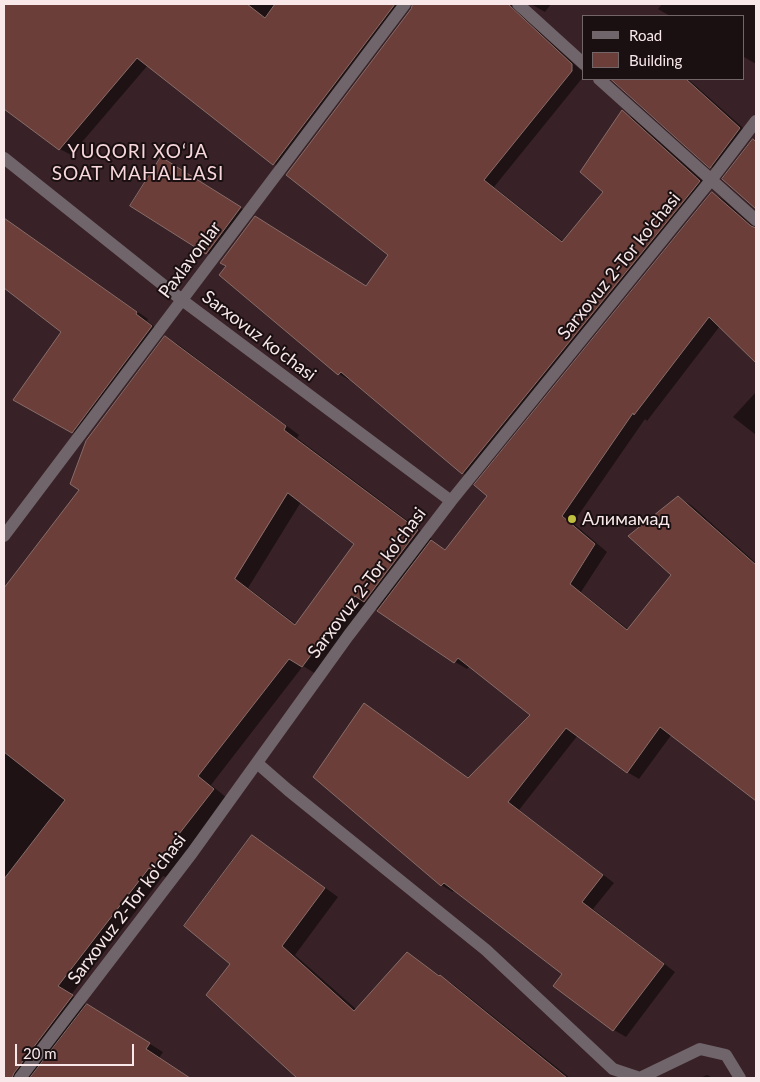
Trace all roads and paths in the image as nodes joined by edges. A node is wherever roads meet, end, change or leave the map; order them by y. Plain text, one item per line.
1 (405, 4) edge
2 (518, 4) edge
3 (582, 62) edge
4 (601, 80) edge
5 (756, 121) edge
6 (4, 158) edge
7 (710, 180) junction
8 (756, 220) edge
9 (182, 300) junction
10 (451, 501) junction
11 (4, 536) edge
12 (257, 763) junction
13 (20, 1078) edge
14 (640, 1078) edge
15 (740, 1078) edge

1 - 9 street, Paxlavonlar
2 - 3 street
4 - 7 street
5 - 7 street, Sarxovuz 2-Tor ko'chasi
6 - 9 street, Sarxovuz ko'chasi
7 - 8 street
7 - 10 street, Sarxovuz 2-Tor ko'chasi
9 - 10 street, Sarxovuz ko'chasi
9 - 11 street, Paxlavonlar
10 - 12 street, Sarxovuz 2-Tor ko'chasi
12 - 13 street, Sarxovuz 2-Tor ko'chasi
12 - 14 street
14 - 15 street

